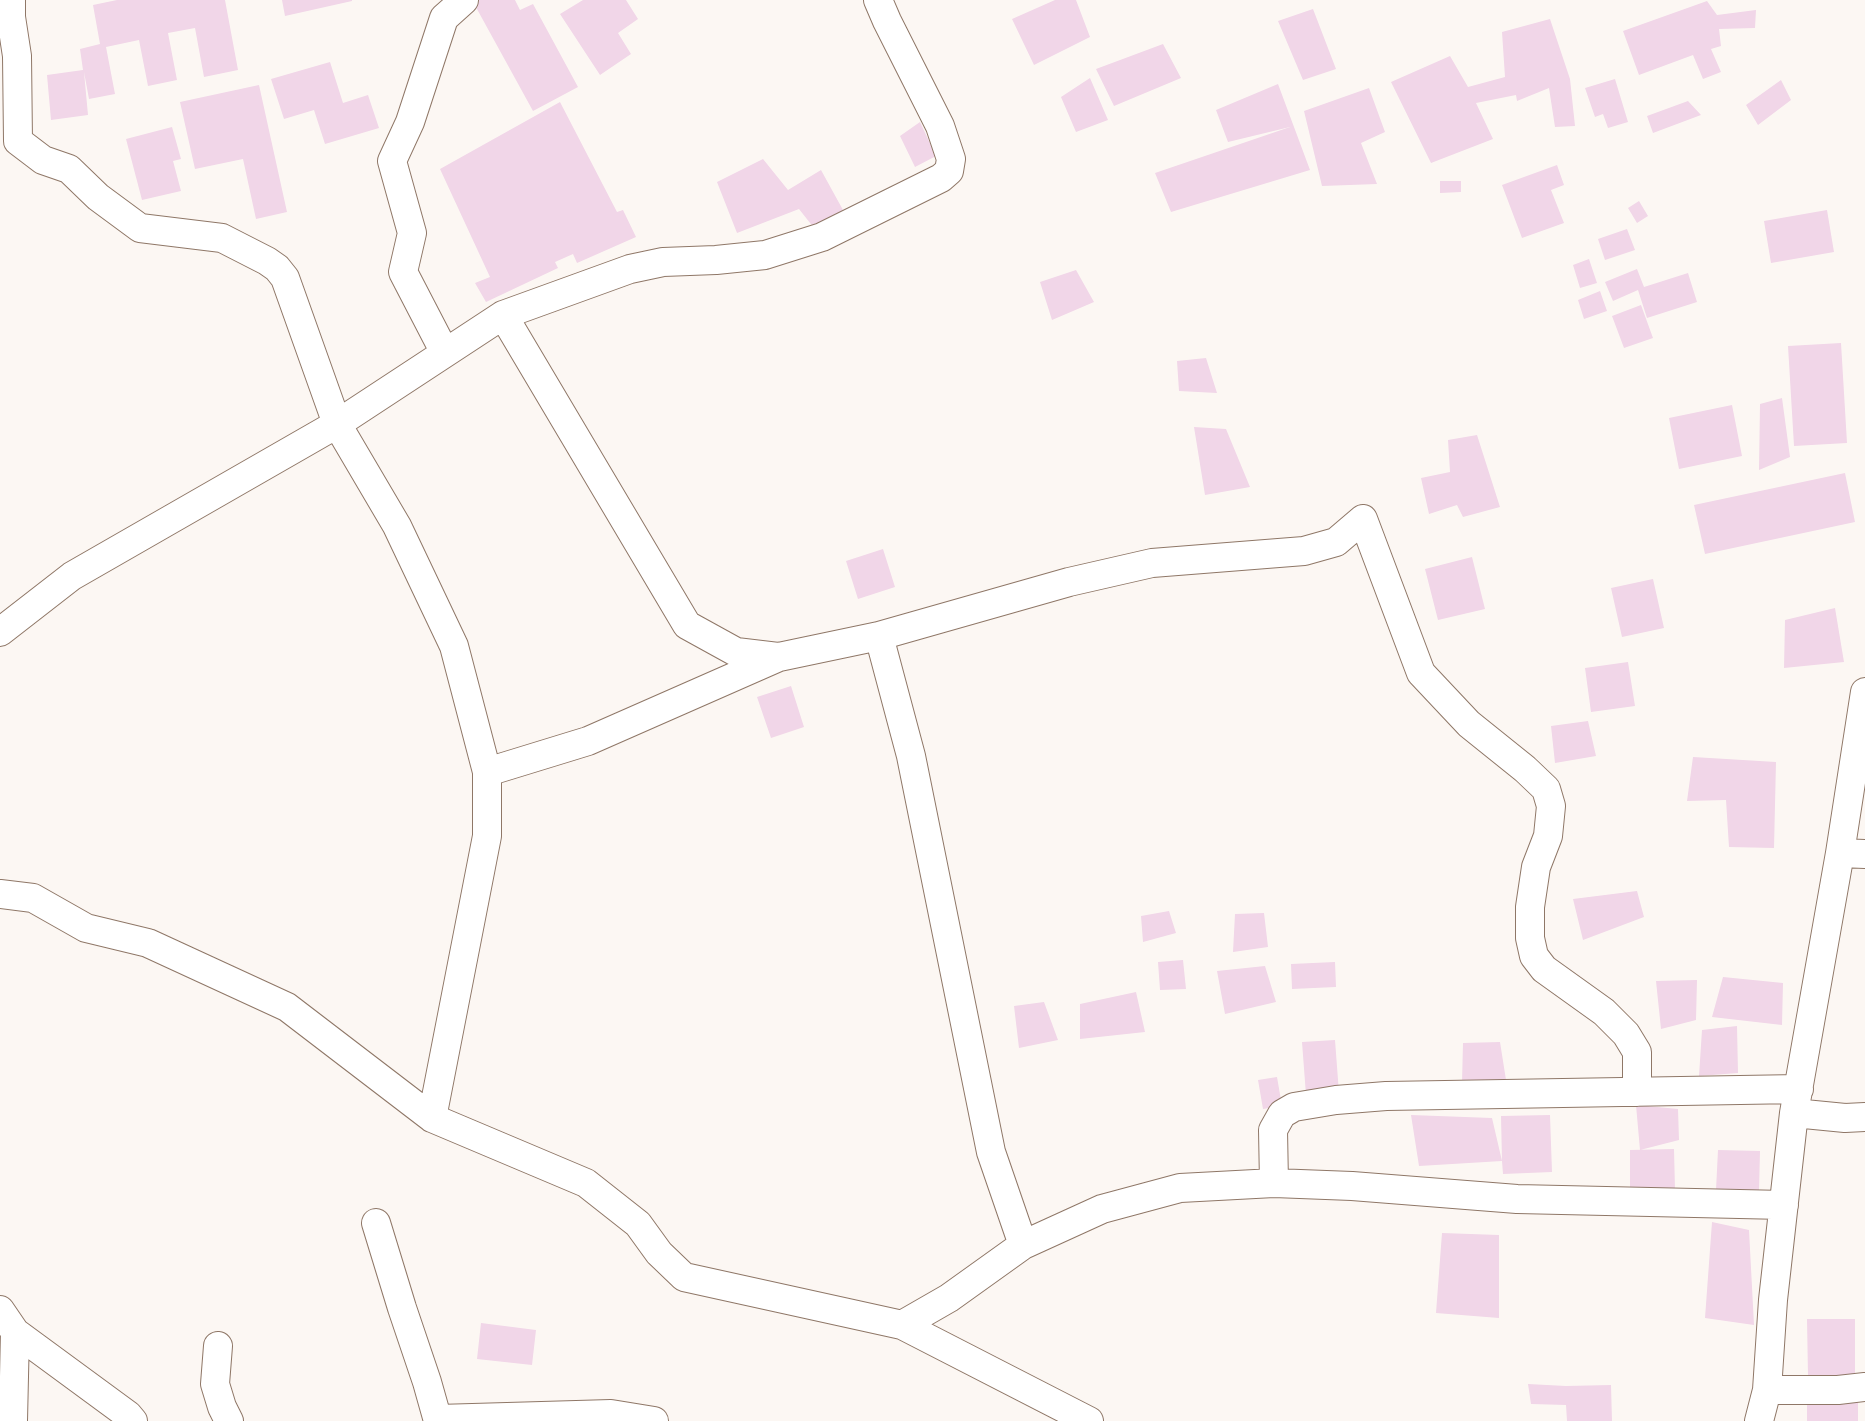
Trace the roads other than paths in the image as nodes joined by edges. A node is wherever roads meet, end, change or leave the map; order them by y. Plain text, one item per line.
1 (11, 0) edge
2 (464, 0) edge
3 (878, 0) edge
4 (503, 315) junction
5 (445, 353) junction
6 (337, 424) junction
7 (0, 632) edge
8 (879, 636) junction
9 (779, 657) junction
10 (1865, 692) edge
11 (487, 772) junction
12 (1852, 853) edge
13 (0, 894) edge
14 (1637, 1092) junction
15 (1796, 1101) junction
16 (1865, 1117) edge
17 (432, 1118) junction
18 (1274, 1182) junction
19 (1784, 1205) junction
20 (376, 1223) dead end
21 (1023, 1245) junction
22 (7, 1321) edge
23 (902, 1325) junction
24 (218, 1346) dead end
25 (1865, 1387) edge
26 (1767, 1390) junction
27 (438, 1420) edge
28 (13, 1421) edge
29 (133, 1421) edge
30 (229, 1421) edge
31 (654, 1421) edge
32 (1089, 1421) edge
33 (1759, 1421) edge

1 - 6 street
2 - 5 street
3 - 4 street
4 - 5 street
4 - 9 street
5 - 6 street
6 - 7 street
6 - 11 street
8 - 9 street
8 - 14 street
8 - 21 street
9 - 11 street
10 - 12 street
11 - 17 street
12 - 15 street
13 - 17 street
14 - 15 street
14 - 18 street
15 - 16 street
15 - 19 street
17 - 23 street
18 - 19 street
18 - 21 street
19 - 26 street
20 - 27 street
21 - 23 street
22 - 28 street
22 - 29 street
23 - 32 street
24 - 30 street
25 - 26 street
26 - 33 street
27 - 31 street

